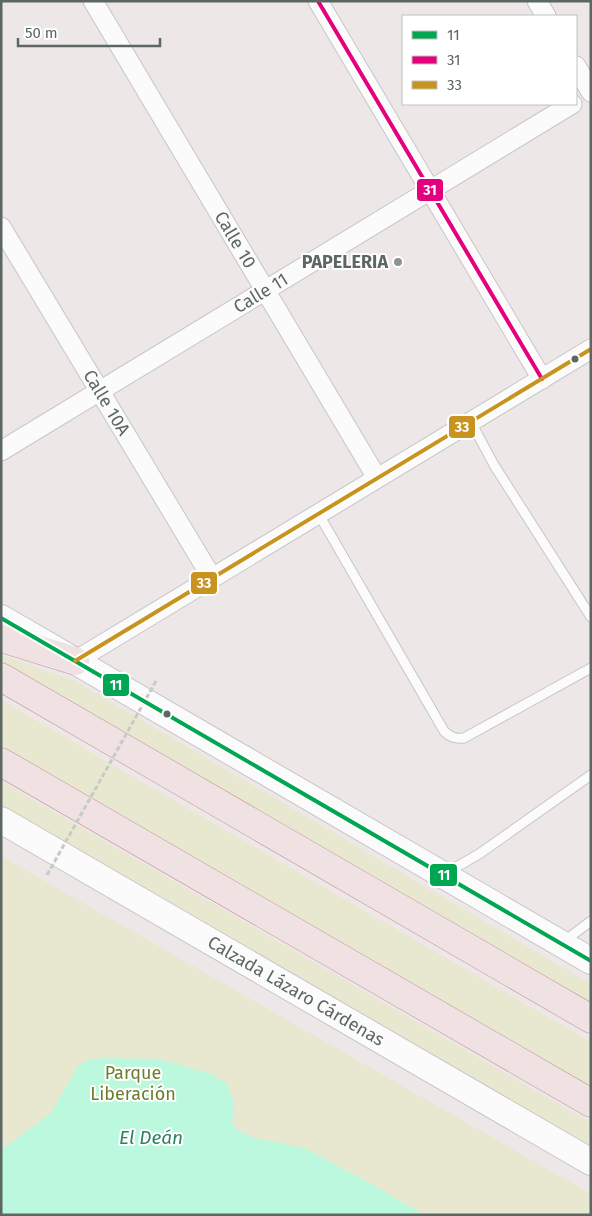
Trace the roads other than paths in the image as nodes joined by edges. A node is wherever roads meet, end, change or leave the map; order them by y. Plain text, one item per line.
1 (93, 1) edge
2 (318, 1) edge
3 (537, 1) edge
4 (545, 15) edge
5 (577, 68) edge
6 (591, 92) edge
7 (577, 101) edge
8 (570, 105) edge
9 (429, 191) junction
10 (1, 227) edge
11 (265, 290) junction
12 (591, 349) edge
13 (542, 379) junction
14 (99, 391) junction
15 (470, 422) junction
16 (1, 452) edge
17 (377, 478) junction
18 (318, 513) junction
19 (212, 578) junction
20 (591, 617) edge
21 (1, 618) edge
22 (1, 638) edge
23 (75, 661) junction
24 (591, 668) edge
25 (1, 677) edge
26 (1, 762) edge
27 (591, 775) edge
28 (1, 820) edge
29 (443, 875) junction
30 (591, 921) edge
31 (561, 943) junction
32 (591, 960) edge
33 (591, 1019) edge
34 (591, 1103) edge
35 (591, 1162) edge

1 - 11 street, Calle 10
2 - 9 street
3 - 4 street
5 - 6 street
6 - 7 street
8 - 9 street, Calle 11
9 - 11 street, Calle 11
9 - 13 street
10 - 14 street, Calle 10A
11 - 14 street, Calle 11
11 - 17 street, Calle 10
12 - 13 street
13 - 15 street
14 - 16 street, Calle 11
14 - 19 street, Calle 10A
15 - 17 street
15 - 20 lane
17 - 18 street
18 - 19 street
18 - 24 lane
19 - 23 street
21 - 23 main road
22 - 23 highway
23 - 29 main road
25 - 33 highway
26 - 34 highway
27 - 29 lane
28 - 35 main road, Calzada Lázaro Cárdenas
29 - 31 main road
30 - 31 lane
31 - 32 main road

